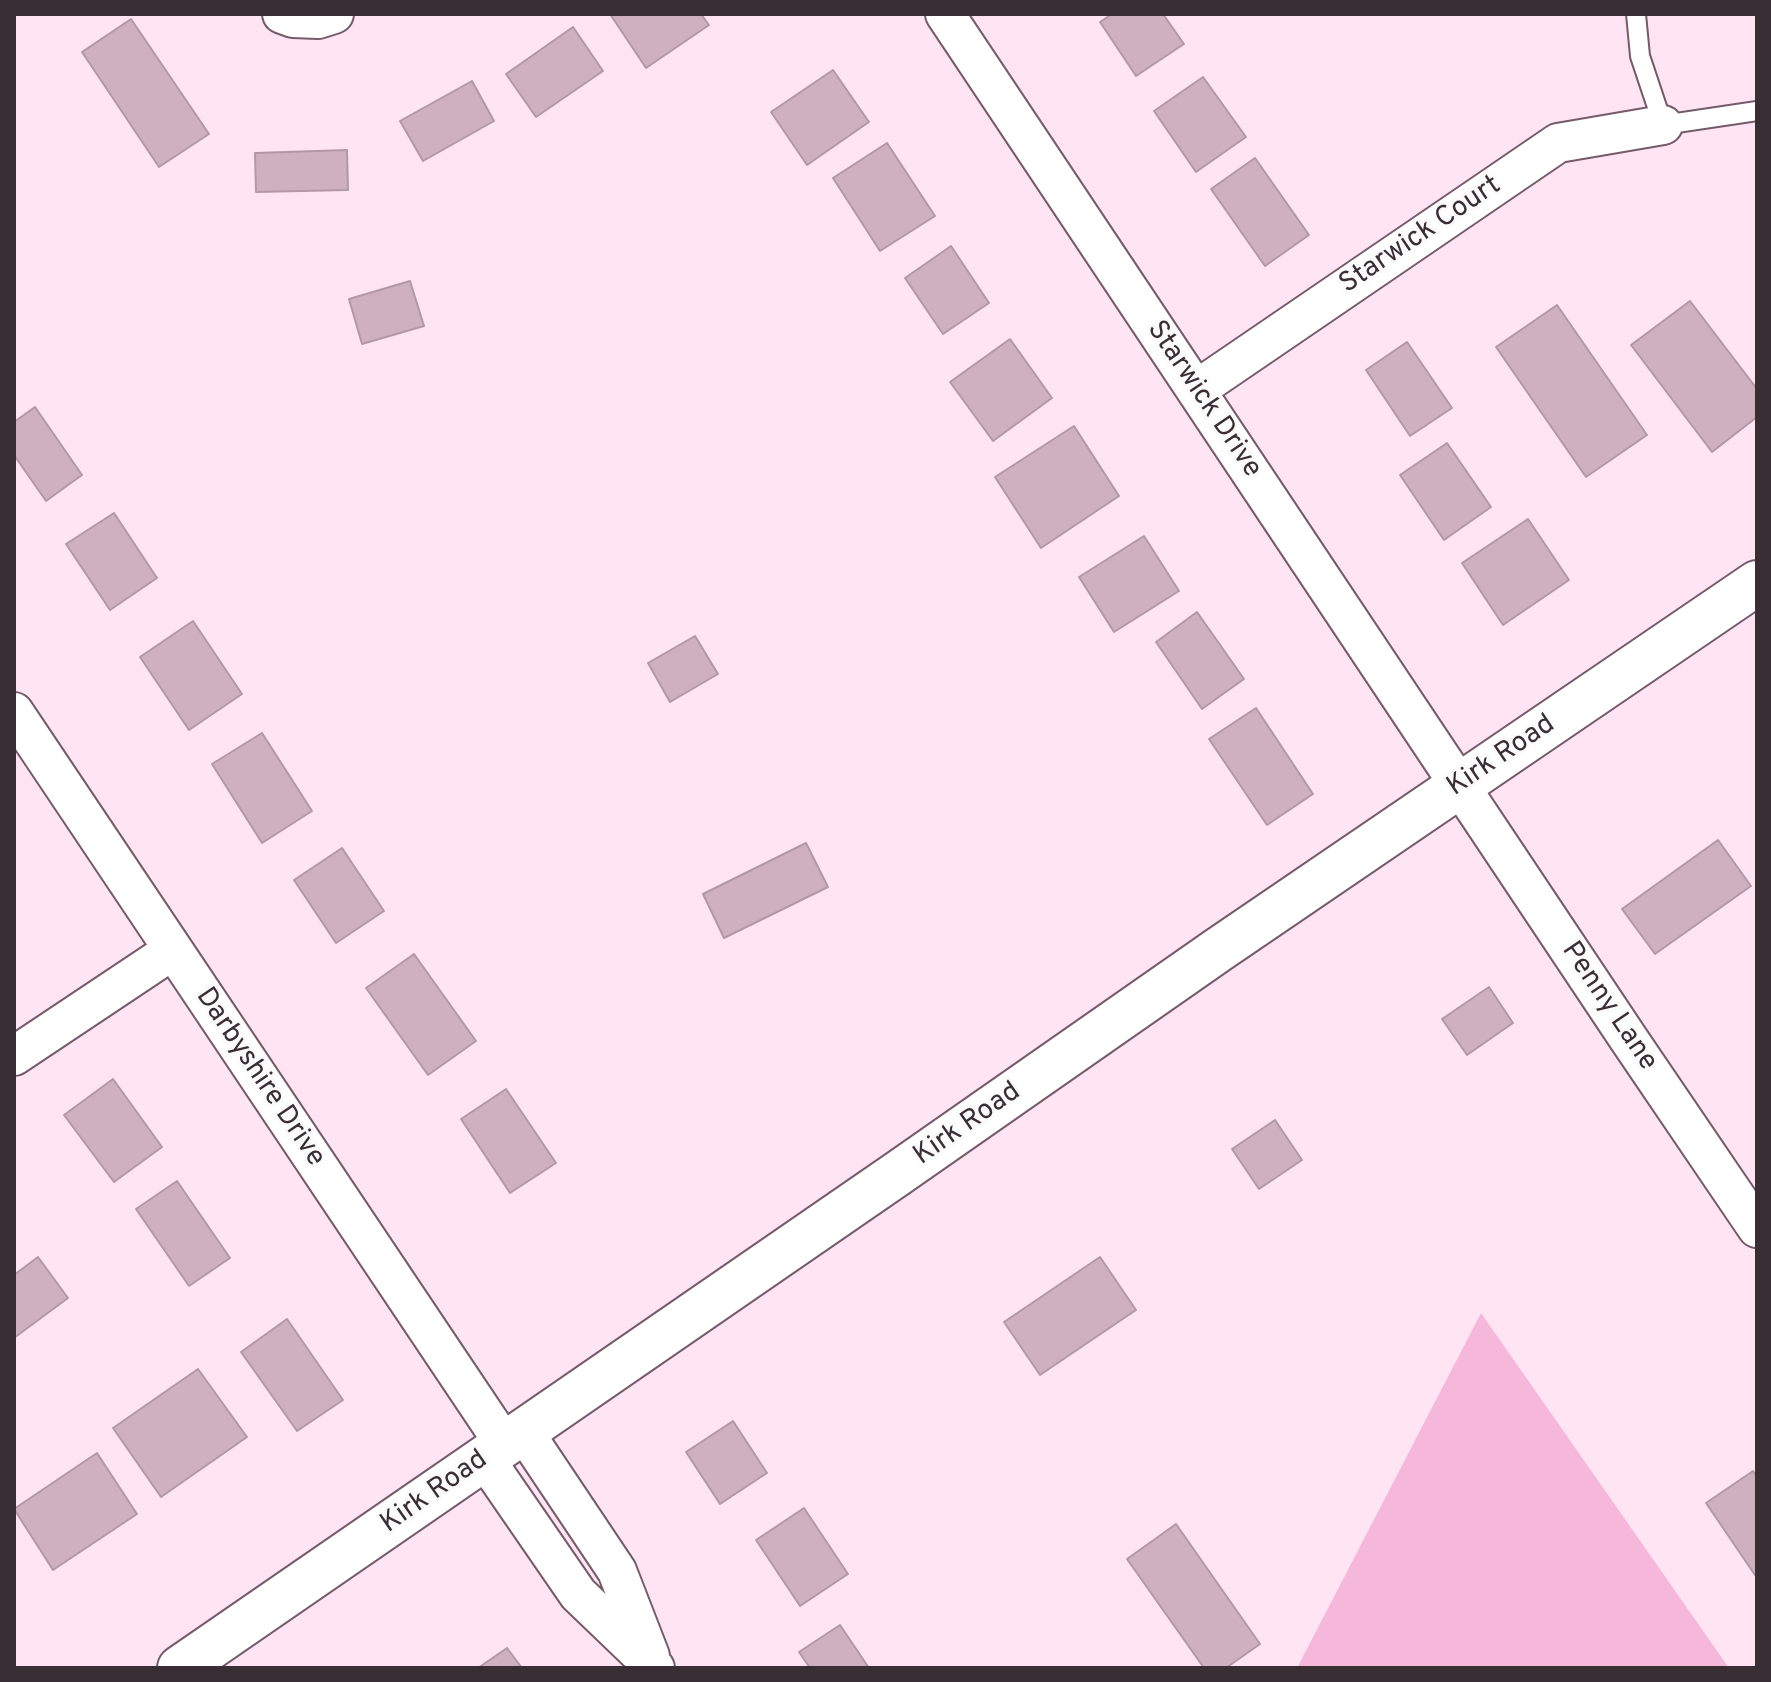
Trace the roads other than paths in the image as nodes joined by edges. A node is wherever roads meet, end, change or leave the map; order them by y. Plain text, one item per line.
1 (282, 14) edge
2 (334, 14) edge
3 (945, 14) edge
4 (1636, 14) edge
5 (1757, 111) edge
6 (1663, 125) junction
7 (1196, 390) junction
8 (1757, 583) edge
9 (14, 712) edge
10 (1460, 786) junction
11 (173, 950) junction
12 (14, 1056) edge
13 (1757, 1228) edge
14 (504, 1445) junction
15 (654, 1667) edge
16 (180, 1668) edge

1 - 2 street
3 - 7 street, Starwick Drive
4 - 6 lane
5 - 6 lane
6 - 7 street, Starwick Court
7 - 10 street, Starwick Drive
8 - 10 street, Kirk Road
9 - 11 street, Darbyshire Drive
10 - 13 street, Penny Lane
10 - 14 street, Kirk Road
11 - 12 street
11 - 14 street, Darbyshire Drive
14 - 15 street, Darbyshire Drive
14 - 16 street, Kirk Road

